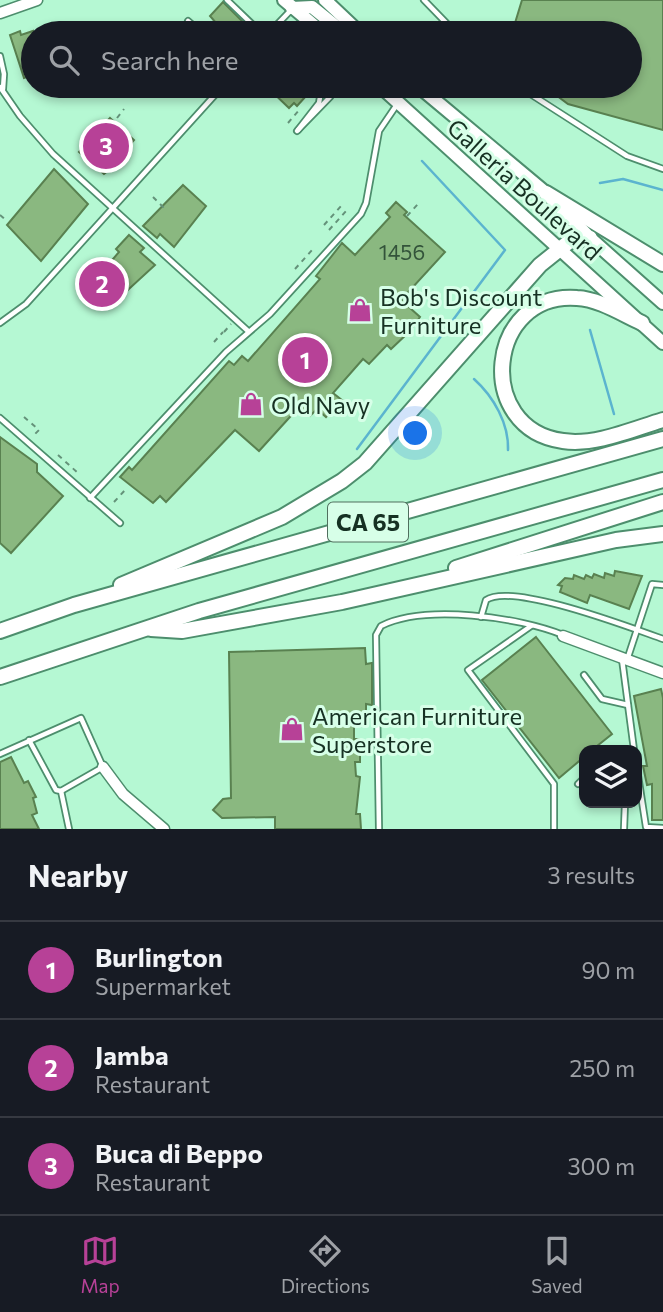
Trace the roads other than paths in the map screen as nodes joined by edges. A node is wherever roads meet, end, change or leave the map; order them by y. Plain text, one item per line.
1 (37, 0) edge
2 (227, 0) edge
3 (325, 0) edge
4 (424, 0) edge
5 (288, 4) edge
6 (0, 13) edge
7 (249, 21) edge
8 (277, 21) edge
9 (309, 21) edge
10 (330, 21) edge
11 (347, 21) edge
12 (444, 21) edge
13 (0, 56) edge
14 (1, 89) edge
15 (212, 98) edge
16 (320, 98) edge
17 (329, 98) edge
18 (393, 98) edge
19 (432, 98) edge
20 (536, 98) edge
21 (399, 103) junction
22 (663, 169) edge
23 (546, 193) junction
24 (112, 209) junction
25 (590, 238) junction
26 (559, 248) junction
27 (663, 264) edge
28 (663, 303) edge
29 (0, 323) edge
30 (642, 323) junction
31 (248, 331) junction
32 (663, 343) edge
33 (0, 418) edge
34 (663, 421) edge
35 (663, 439) edge
36 (663, 480) edge
37 (90, 498) junction
38 (663, 502) edge
39 (120, 523) dead end
40 (663, 534) edge
41 (663, 585) edge
42 (410, 587) junction
43 (74, 605) junction
44 (481, 617) junction
45 (532, 625) junction
46 (142, 629) junction
47 (637, 630) junction
48 (0, 631) edge
49 (564, 636) joint
50 (663, 639) edge
51 (624, 660) junction
52 (663, 673) edge
53 (584, 676) dead end
54 (0, 677) edge
55 (628, 705) junction
56 (29, 740) junction
57 (633, 745) edge
58 (0, 754) edge
59 (103, 766) junction
60 (61, 791) junction
61 (642, 801) edge
62 (625, 808) edge
63 (663, 828) edge
64 (69, 829) edge
65 (164, 829) edge
66 (379, 829) edge
67 (554, 829) edge
68 (624, 829) edge

1 - 6 street
2 - 7 lane
3 - 11 main road
4 - 12 lane
5 - 8 lane
5 - 9 main road
5 - 10 main road
13 - 14 lane
14 - 24 lane
15 - 24 lane
16 - 17 lane
18 - 21 main road, Galleria Boulevard
19 - 23 main road, Galleria Boulevard
20 - 22 lane
21 - 26 main road, Galleria Boulevard
21 - 31 lane
23 - 25 main road, Galleria Boulevard
23 - 27 highway
24 - 29 lane
24 - 31 lane
25 - 26 highway
25 - 28 main road, Galleria Boulevard
26 - 30 main road, Galleria Boulevard
26 - 43 highway
30 - 32 main road, Galleria Boulevard
30 - 34 highway
31 - 37 lane
33 - 37 lane
35 - 43 highway, CA 65
36 - 46 highway, CA 65
37 - 39 lane
38 - 42 highway
40 - 42 highway
41 - 47 lane
42 - 46 highway
43 - 48 highway, CA 65
44 - 45 lane
44 - 47 lane
44 - 66 lane
45 - 49 lane
45 - 67 lane
46 - 54 highway, CA 65
47 - 50 lane
47 - 51 lane
49 - 51 street
51 - 52 street
51 - 55 lane
53 - 55 lane
55 - 57 lane
56 - 58 lane
56 - 59 lane
56 - 60 lane
59 - 60 lane
59 - 65 street
60 - 64 lane
61 - 63 lane
62 - 68 lane

